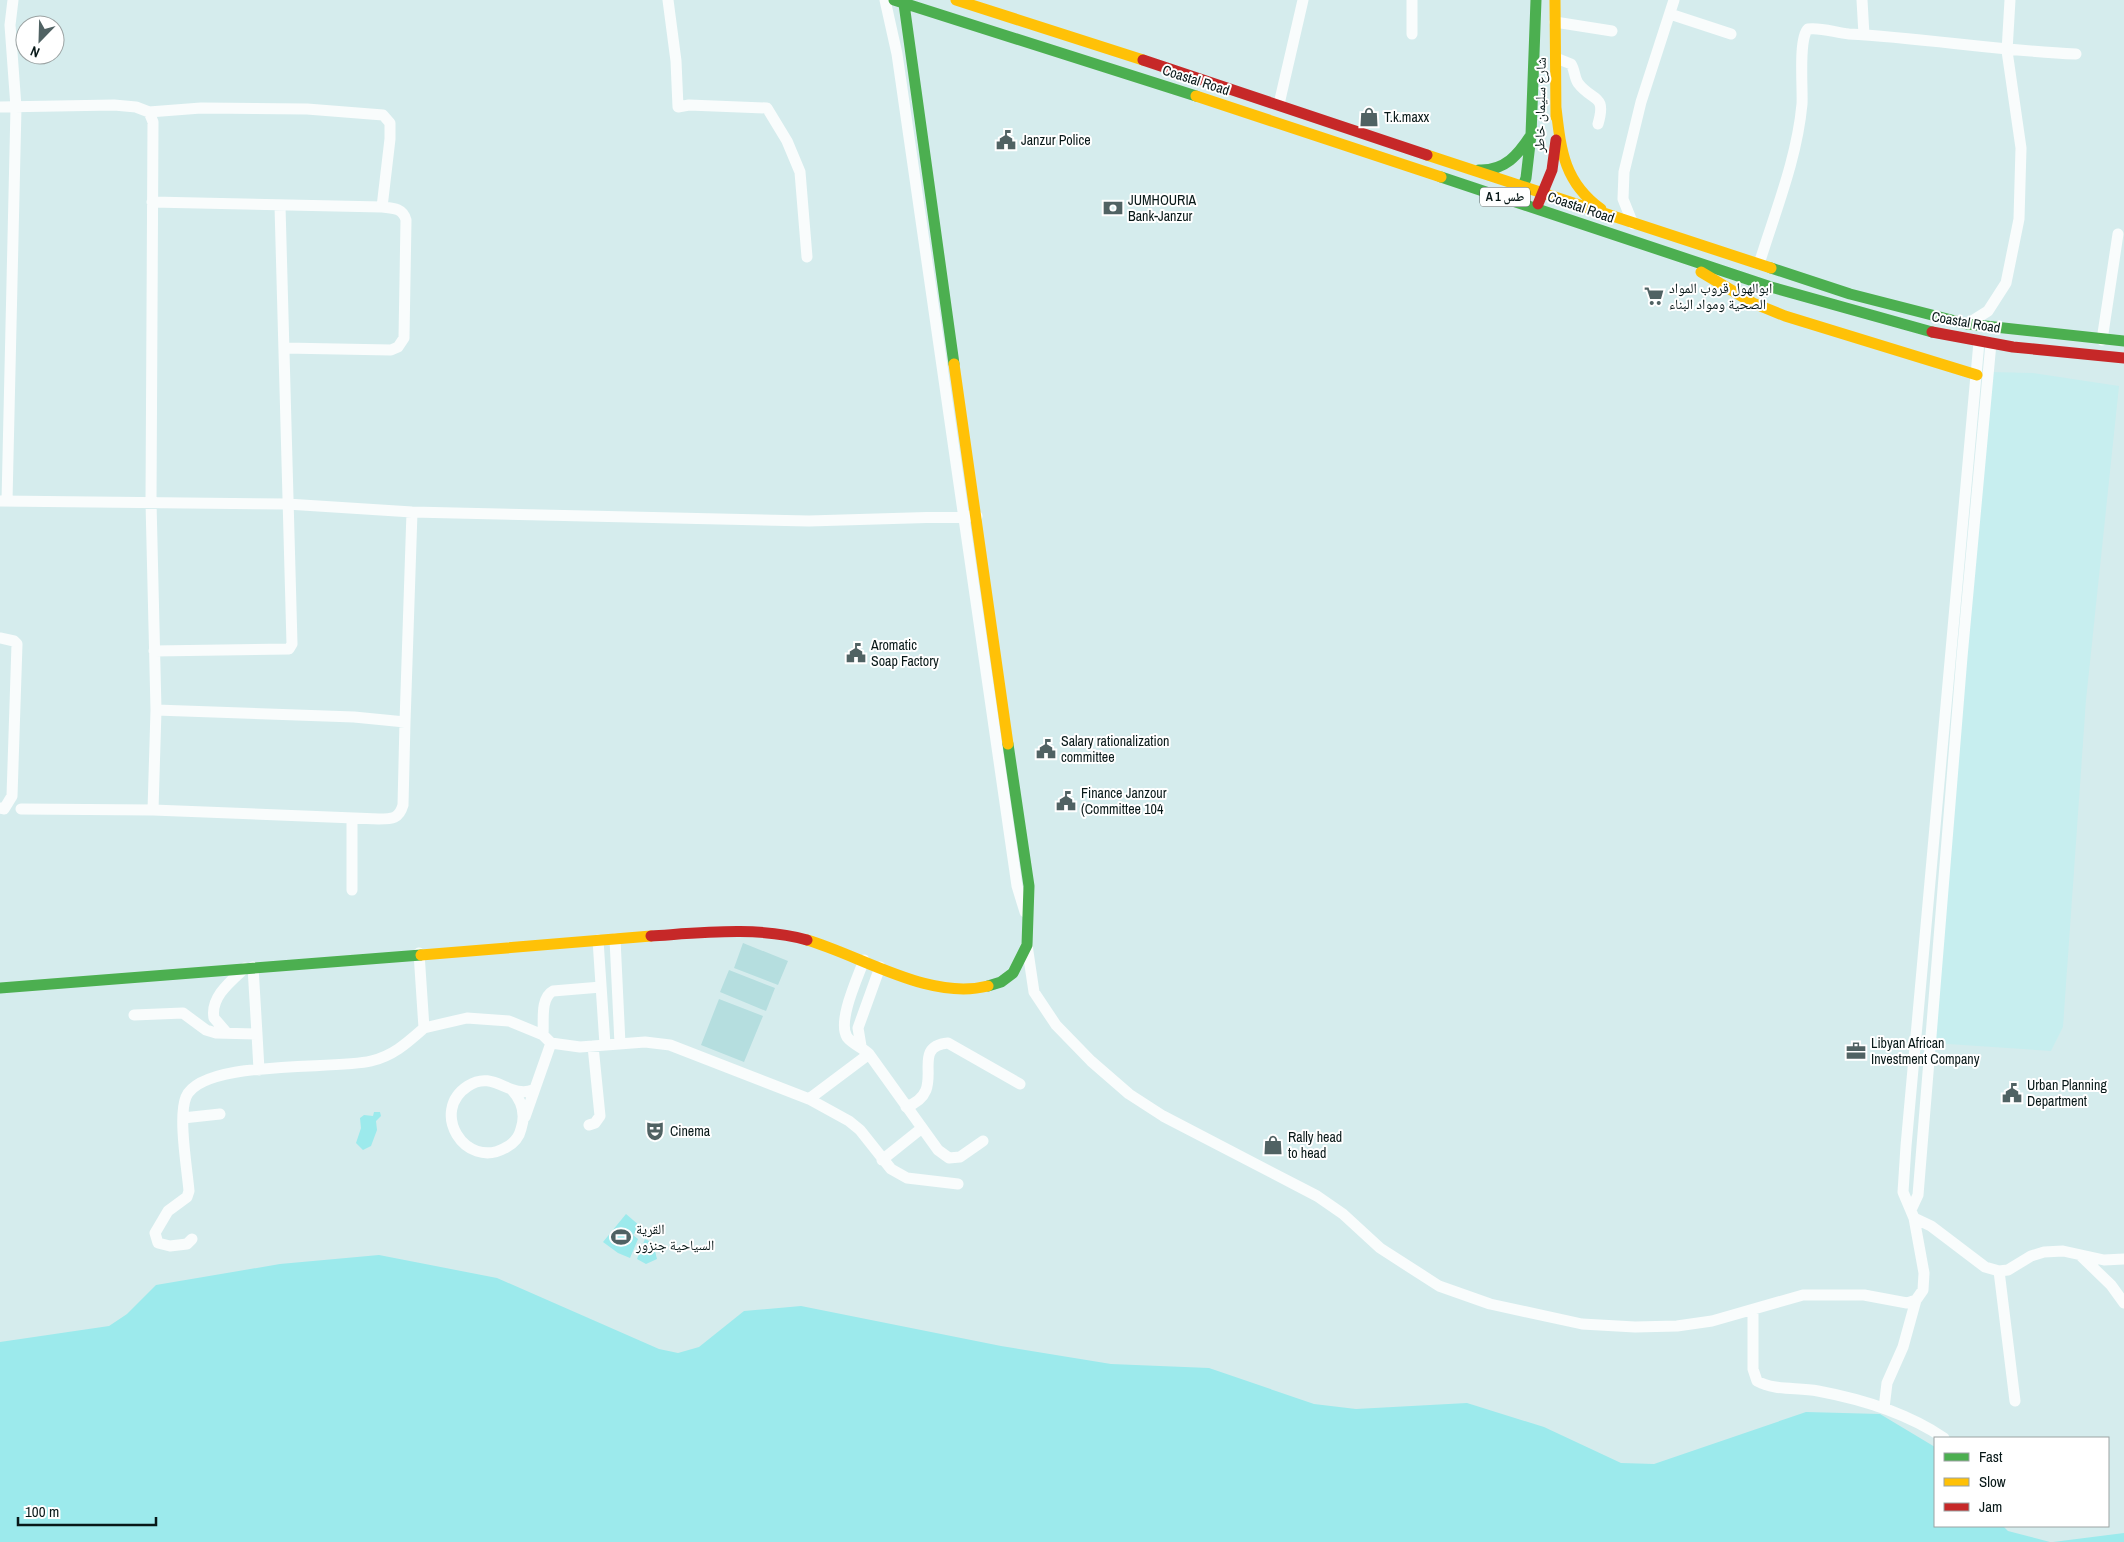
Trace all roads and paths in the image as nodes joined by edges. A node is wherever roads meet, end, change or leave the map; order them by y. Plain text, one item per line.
1 (13, 0) edge
2 (668, 0) edge
3 (885, 0) edge
4 (959, 0) edge
5 (1303, 0) edge
6 (1412, 0) edge
7 (1537, 0) edge
8 (1674, 0) edge
9 (1862, 0) edge
10 (2010, 0) edge
11 (899, 2) edge
12 (1555, 2) edge
13 (1670, 14) junction
14 (1556, 22) junction
15 (1612, 32) dead end
16 (1412, 34) dead end
17 (1731, 34) dead end
18 (1864, 35) junction
19 (2007, 51) junction
20 (2076, 54) dead end
21 (1556, 58) junction
22 (1279, 104) junction
23 (0, 107) edge
24 (16, 107) junction
25 (1556, 108) junction
26 (149, 112) junction
27 (1598, 124) dead end
28 (1531, 135) junction
29 (1461, 168) junction
30 (1524, 187) junction
31 (1542, 194) junction
32 (1517, 201) junction
33 (152, 202) junction
34 (280, 206) junction
35 (382, 207) junction
36 (1536, 207) junction
37 (1620, 220) junction
38 (1633, 224) junction
39 (2118, 234) dead end
40 (1668, 251) junction
41 (807, 257) dead end
42 (1759, 264) junction
43 (1967, 324) junction
44 (2102, 340) junction
45 (1985, 342) junction
46 (2124, 342) edge
47 (284, 348) junction
48 (2124, 358) edge
49 (5, 363) edge
50 (1976, 375) junction
51 (4, 501) edge
52 (151, 502) junction
53 (288, 504) junction
54 (412, 512) junction
55 (977, 516) junction
56 (962, 518) junction
57 (990, 609) junction
58 (978, 611) junction
59 (0, 638) edge
60 (154, 651) junction
61 (1957, 656) junction
62 (156, 710) junction
63 (405, 722) junction
64 (0, 808) edge
65 (20, 809) dead end
66 (153, 810) junction
67 (352, 818) junction
68 (1021, 825) junction
69 (1009, 828) junction
70 (1933, 850) junction
71 (1946, 850) junction
72 (352, 890) dead end
73 (1027, 917) junction
74 (615, 939) junction
75 (598, 940) junction
76 (1027, 945) junction
77 (419, 953) junction
78 (864, 960) junction
79 (880, 967) junction
80 (249, 968) junction
81 (601, 987) junction
82 (0, 988) edge
83 (134, 1015) dead end
84 (424, 1028) junction
85 (227, 1033) junction
86 (257, 1034) junction
87 (547, 1039) junction
88 (620, 1044) junction
89 (599, 1045) junction
90 (865, 1050) junction
91 (259, 1070) junction
92 (1020, 1084) dead end
93 (1911, 1084) junction
94 (1929, 1086) junction
95 (512, 1090) junction
96 (533, 1090) junction
97 (809, 1099) junction
98 (906, 1107) junction
99 (220, 1114) dead end
100 (183, 1118) junction
101 (524, 1120) junction
102 (589, 1125) dead end
103 (922, 1128) junction
104 (983, 1141) dead end
105 (882, 1160) junction
106 (958, 1184) dead end
107 (1912, 1214) junction
108 (192, 1239) dead end
109 (2080, 1256) junction
110 (2124, 1259) edge
111 (1999, 1271) junction
112 (1916, 1300) junction
113 (2124, 1303) edge
114 (1753, 1310) junction
115 (2015, 1401) dead end
116 (1884, 1408) junction
117 (1942, 1437) edge

1 - 24 street
2 - 41 street
3 - 56 street
4 - 22 main road, Coastal Road / A 1 طس
5 - 22 street
6 - 16 street
7 - 12 main road
7 - 28 main road, شارع سليمان خاطر
8 - 13 street
9 - 18 street
10 - 19 street
11 - 32 main road, Coastal Road / A 1 طس
11 - 55 main road
12 - 14 main road, شارع سليمان خاطر
13 - 17 street
13 - 38 street
14 - 15 street
14 - 21 main road, شارع سليمان خاطر
18 - 19 street
18 - 42 street
19 - 20 street
19 - 43 street
21 - 25 main road, شارع سليمان خاطر
21 - 27 street
22 - 29 main road, Coastal Road / A 1 طس
23 - 24 street
24 - 26 street
24 - 49 street
25 - 31 main road, شارع سليمان خاطر
25 - 37 main road
26 - 33 street
26 - 35 street
28 - 29 main road
28 - 30 main road, شارع سليمان خاطر
29 - 30 main road, Coastal Road / A 1 طس
30 - 31 main road, Coastal Road / A 1 طس
30 - 32 main road, شارع سليمان خاطر
31 - 36 main road, شارع سليمان خاطر
31 - 37 main road, Coastal Road / A 1 طس
32 - 36 main road, Coastal Road / A 1 طس
33 - 34 street
33 - 52 street
34 - 35 street
34 - 47 street
35 - 47 street
36 - 40 main road, Coastal Road / A 1 طس
37 - 38 main road, Coastal Road / A 1 طس
38 - 42 main road, Coastal Road / A 1 طس
39 - 44 street
40 - 45 main road, Coastal Road / A 1 طس
40 - 50 main road
42 - 43 main road, Coastal Road / A 1 طس
43 - 44 main road, Coastal Road / A 1 طس
44 - 46 main road, Coastal Road / A 1 طس
45 - 48 main road, Coastal Road / A 1 طس
45 - 50 street
45 - 61 street
47 - 53 street
49 - 51 street
50 - 61 street
51 - 52 street
52 - 53 street
52 - 60 street
53 - 54 street
53 - 60 street
54 - 56 street
54 - 63 street
55 - 56 street
55 - 57 main road
56 - 58 street
57 - 58 street
57 - 68 main road
58 - 69 street
59 - 64 street
60 - 62 street
61 - 70 street
61 - 71 street
62 - 63 street
62 - 66 street
63 - 67 street
65 - 66 street
66 - 67 street
67 - 72 street
68 - 69 street
68 - 73 main road
69 - 73 street
70 - 71 street
70 - 93 street
71 - 94 street
73 - 76 main road
74 - 75 main road
74 - 78 main road
74 - 88 street
75 - 77 main road
75 - 81 street
76 - 79 main road
76 - 114 street
77 - 80 main road
77 - 84 street
78 - 79 main road
78 - 90 street
79 - 90 street
80 - 82 main road
80 - 85 street
80 - 86 street
81 - 87 street
81 - 89 street
83 - 85 street
84 - 87 street
84 - 91 street
85 - 86 street
86 - 91 street
87 - 89 street
87 - 96 street
88 - 89 street
88 - 97 street
89 - 102 street
90 - 97 street
90 - 98 street
91 - 100 street
92 - 98 street
93 - 94 street
93 - 107 street
94 - 107 street
95 - 96 street
95 - 101 street
95 - 101 street
96 - 101 street
97 - 105 street
98 - 103 street
99 - 100 street
100 - 108 street
103 - 104 street
103 - 105 street
105 - 106 street
107 - 111 street
107 - 112 street
109 - 110 street
109 - 111 street
109 - 113 street
111 - 115 street
112 - 114 street
112 - 116 street
114 - 116 street
116 - 117 street

